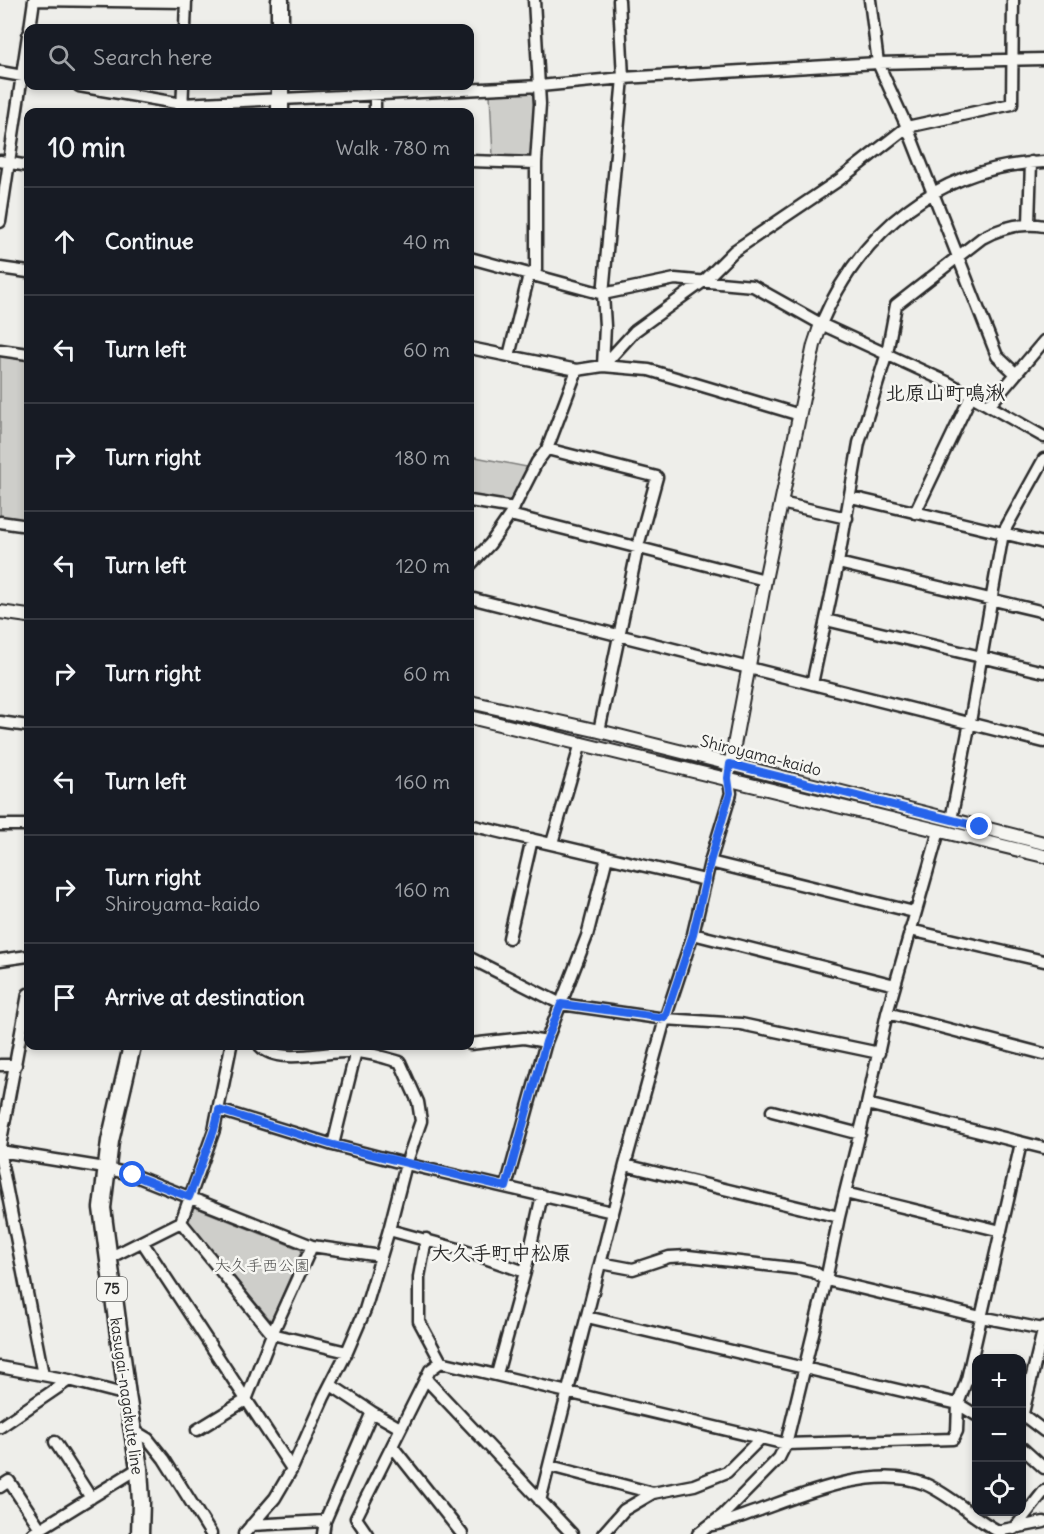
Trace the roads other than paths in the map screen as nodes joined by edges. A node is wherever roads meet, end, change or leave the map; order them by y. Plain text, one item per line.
1 (34, 0) edge
2 (280, 0) edge
3 (534, 0) edge
4 (619, 0) edge
5 (870, 0) edge
6 (1013, 0) edge
7 (186, 1) edge
8 (31, 24) edge
9 (185, 24) edge
10 (280, 24) edge
11 (1044, 58) edge
12 (1013, 59) junction
13 (878, 63) junction
14 (0, 72) edge
15 (24, 76) edge
16 (623, 78) junction
17 (24, 80) edge
18 (540, 86) junction
19 (474, 89) edge
20 (98, 90) edge
21 (183, 90) edge
22 (458, 90) edge
23 (375, 94) junction
24 (280, 99) edge
25 (182, 108) edge
26 (375, 108) edge
27 (906, 127) junction
28 (4, 162) edge
29 (474, 162) edge
30 (536, 162) junction
31 (1031, 162) junction
32 (1044, 162) edge
33 (24, 165) edge
34 (932, 194) junction
35 (0, 222) edge
36 (1029, 223) junction
37 (1044, 226) edge
38 (958, 257) junction
39 (474, 259) edge
40 (0, 268) edge
41 (24, 271) edge
42 (529, 275) junction
43 (704, 280) junction
44 (603, 294) junction
45 (821, 324) junction
46 (1044, 341) edge
47 (0, 350) edge
48 (474, 351) edge
49 (24, 353) edge
50 (886, 353) junction
51 (509, 356) junction
52 (603, 366) junction
53 (577, 370) junction
54 (1015, 373) junction
55 (971, 396) junction
56 (989, 406) junction
57 (800, 415) junction
58 (1044, 437) edge
59 (547, 449) junction
60 (1044, 459) edge
61 (851, 497) junction
62 (474, 502) edge
63 (781, 503) junction
64 (512, 512) junction
65 (915, 513) junction
66 (847, 518) junction
67 (0, 522) edge
68 (24, 525) edge
69 (1003, 533) junction
70 (1044, 543) edge
71 (638, 546) junction
72 (474, 561) edge
73 (838, 563) junction
74 (765, 580) junction
75 (474, 599) edge
76 (990, 600) junction
77 (0, 612) edge
78 (1044, 612) edge
79 (24, 615) edge
80 (826, 620) junction
81 (618, 635) junction
82 (982, 657) junction
83 (748, 669) junction
84 (1044, 672) edge
85 (812, 684) junction
86 (474, 703) edge
87 (474, 718) edge
88 (0, 722) edge
89 (970, 722) junction
90 (24, 725) edge
91 (599, 731) junction
92 (1044, 742) edge
93 (581, 743) junction
94 (730, 764) junction
95 (728, 778) junction
96 (951, 820) junction
97 (0, 825) edge
98 (24, 825) edge
99 (474, 826) edge
100 (939, 831) junction
101 (532, 839) junction
102 (1044, 840) edge
103 (552, 843) junction
104 (1044, 856) edge
105 (607, 857) junction
106 (710, 862) junction
107 (705, 880) junction
108 (914, 912) junction
109 (910, 930) junction
110 (693, 934) junction
111 (509, 938) dead end
112 (24, 957) edge
113 (0, 960) edge
114 (1044, 961) edge
115 (474, 962) edge
116 (895, 985) junction
117 (561, 1004) junction
118 (887, 1013) junction
119 (24, 1018) edge
120 (665, 1018) junction
121 (546, 1042) junction
122 (474, 1044) edge
123 (131, 1050) edge
124 (230, 1050) edge
125 (264, 1050) edge
126 (356, 1052) junction
127 (879, 1053) junction
128 (1044, 1054) edge
129 (0, 1065) edge
130 (16, 1065) junction
131 (867, 1104) junction
132 (219, 1110) junction
133 (772, 1111) dead end
134 (860, 1134) junction
135 (1021, 1143) junction
136 (333, 1145) junction
137 (0, 1146) edge
138 (1044, 1148) edge
139 (0, 1153) edge
140 (406, 1164) junction
141 (625, 1165) junction
142 (105, 1168) junction
143 (506, 1187) junction
144 (844, 1193) junction
145 (542, 1195) junction
146 (189, 1197) junction
147 (612, 1212) junction
148 (839, 1217) junction
149 (181, 1222) junction
150 (389, 1230) junction
151 (1001, 1231) junction
152 (426, 1239) junction
153 (143, 1243) junction
154 (312, 1246) junction
155 (381, 1256) junction
156 (107, 1259) junction
157 (601, 1263) junction
158 (525, 1272) junction
159 (826, 1280) junction
160 (587, 1317) junction
161 (981, 1317) junction
162 (1044, 1328) edge
163 (272, 1334) junction
164 (347, 1352) junction
165 (441, 1362) junction
166 (0, 1367) edge
167 (804, 1368) junction
168 (497, 1374) junction
169 (43, 1375) junction
170 (426, 1379) junction
171 (69, 1380) junction
172 (331, 1385) junction
173 (568, 1394) junction
174 (127, 1395) junction
175 (246, 1400) junction
176 (958, 1404) junction
177 (1024, 1408) edge
178 (372, 1412) junction
179 (972, 1413) edge
180 (1026, 1419) edge
181 (0, 1427) edge
182 (400, 1428) junction
183 (133, 1430) junction
184 (197, 1430) dead end
185 (1044, 1431) edge
186 (761, 1438) junction
187 (55, 1442) dead end
188 (786, 1444) junction
189 (392, 1446) junction
190 (1026, 1452) edge
191 (549, 1466) junction
192 (139, 1468) junction
193 (292, 1468) junction
194 (1044, 1468) edge
195 (0, 1487) edge
196 (1044, 1491) edge
197 (653, 1493) junction
198 (91, 1497) junction
199 (540, 1501) junction
200 (971, 1513) joint
201 (325, 1521) junction
202 (1044, 1522) edge
203 (1013, 1529) junction
204 (248, 1530) edge
205 (702, 1530) edge
206 (36, 1531) edge
207 (990, 1531) edge
208 (140, 1534) edge
209 (211, 1534) edge
210 (323, 1534) edge
211 (367, 1534) edge
212 (462, 1534) edge
213 (572, 1534) edge
214 (603, 1534) edge

1 - 7 street
1 - 8 street
2 - 10 main road
3 - 18 street
4 - 16 street
5 - 13 street
6 - 12 street
7 - 9 street
11 - 12 street
12 - 13 street
12 - 27 street
13 - 16 street
13 - 27 street
14 - 15 street
16 - 18 street
16 - 44 street
17 - 28 street
18 - 19 street
18 - 30 street
20 - 25 street
21 - 25 street
22 - 23 street
23 - 24 street
23 - 26 street
24 - 25 street
27 - 34 street
27 - 43 street
28 - 33 street
28 - 35 street
29 - 30 street
30 - 42 street
31 - 32 street
31 - 34 street
31 - 36 street
34 - 38 street
34 - 45 street
36 - 37 street
36 - 38 street
38 - 50 street
38 - 54 street
39 - 42 street
40 - 41 street
42 - 44 street
42 - 51 street
43 - 44 street
43 - 45 street
43 - 52 street
44 - 52 street
45 - 50 street
45 - 57 street
46 - 54 street
47 - 49 street
48 - 51 street
50 - 55 street
50 - 61 street
51 - 53 street
52 - 53 street
52 - 57 street
53 - 59 street
54 - 56 street
55 - 56 street
55 - 65 street
56 - 58 street
57 - 63 street
59 - 64 street
59 - 71 street
60 - 69 street
61 - 65 street
61 - 66 street
62 - 64 street
63 - 66 street
63 - 74 street
64 - 71 street
64 - 72 street
65 - 69 street
66 - 73 street
67 - 68 street
69 - 70 street
69 - 76 street
71 - 74 street
71 - 81 street
73 - 76 street
73 - 80 street
74 - 83 street
75 - 81 street
76 - 78 street
76 - 82 street
77 - 79 street
80 - 82 street
80 - 85 street
81 - 83 street
81 - 91 street
82 - 84 street
82 - 89 street
83 - 85 street
83 - 94 street
85 - 89 street
86 - 91 street, Shiroyama-kaido
87 - 93 street, Shiroyama-kaido
88 - 90 street
89 - 92 street
89 - 96 street
91 - 94 street, Shiroyama-kaido
93 - 95 street, Shiroyama-kaido
93 - 103 street
94 - 95 street
94 - 96 street, Shiroyama-kaido
95 - 100 street, Shiroyama-kaido
95 - 106 street
96 - 102 street, Shiroyama-kaido
97 - 98 street
99 - 101 street
100 - 104 street, Shiroyama-kaido
100 - 108 street
101 - 103 street
101 - 111 street
103 - 105 street
105 - 107 street
105 - 117 street
106 - 107 street
106 - 108 street
107 - 110 street
108 - 109 street
109 - 114 street
109 - 116 street
110 - 116 street
110 - 120 street
112 - 113 street
115 - 117 street
116 - 118 street
117 - 120 street
117 - 121 street
118 - 127 street
118 - 128 street
119 - 130 street
120 - 127 street
120 - 141 street
121 - 122 street
121 - 143 street
123 - 142 main road, kasugai-nagakute line / 75
124 - 132 street
125 - 126 street
126 - 136 street
126 - 140 street
127 - 131 street
129 - 130 street
130 - 137 street
131 - 134 street
131 - 135 street
132 - 136 street
132 - 146 street
133 - 134 street
134 - 144 street
135 - 138 street
135 - 151 street
136 - 140 street
139 - 142 street
139 - 169 street
140 - 143 street
140 - 150 street
141 - 147 street
141 - 148 street
142 - 146 street
142 - 156 main road, kasugai-nagakute line / 75
143 - 145 street
144 - 148 street
144 - 151 street
145 - 147 street
145 - 158 street
146 - 149 street
146 - 154 street
147 - 157 street
148 - 159 street
149 - 153 street
149 - 163 street
150 - 152 street
150 - 155 street
151 - 161 street
152 - 158 street
152 - 165 street
153 - 156 street
153 - 175 street
154 - 155 street
154 - 163 street
155 - 164 street
156 - 174 main road, kasugai-nagakute line / 75
157 - 159 street
157 - 160 street
158 - 168 street
159 - 161 street
159 - 167 street
160 - 167 street
160 - 173 street
161 - 162 street
161 - 176 street
162 - 177 street
163 - 164 street
163 - 175 street
164 - 172 street
165 - 168 street
165 - 170 street
166 - 169 street
167 - 176 street
167 - 188 street
168 - 173 street
169 - 171 street
170 - 182 street
170 - 199 street
171 - 174 street
171 - 181 street
172 - 178 street
172 - 193 street
173 - 186 street
173 - 191 street
174 - 183 main road, kasugai-nagakute line / 75
175 - 184 street
175 - 193 street
176 - 179 street
176 - 188 street
178 - 182 street
178 - 201 street
180 - 185 street
182 - 189 street
183 - 192 main road, kasugai-nagakute line / 75
183 - 209 street
186 - 188 street
186 - 197 street
187 - 198 street
188 - 205 street
189 - 211 street
189 - 212 street
190 - 194 street
191 - 197 street
191 - 199 street
192 - 198 street
192 - 208 main road, kasugai-nagakute line / 75
193 - 204 street
195 - 206 street
196 - 203 street
197 - 214 street
198 - 206 street
199 - 213 street
200 - 205 street
200 - 207 street
201 - 204 street
201 - 210 street
202 - 203 street
203 - 207 street

